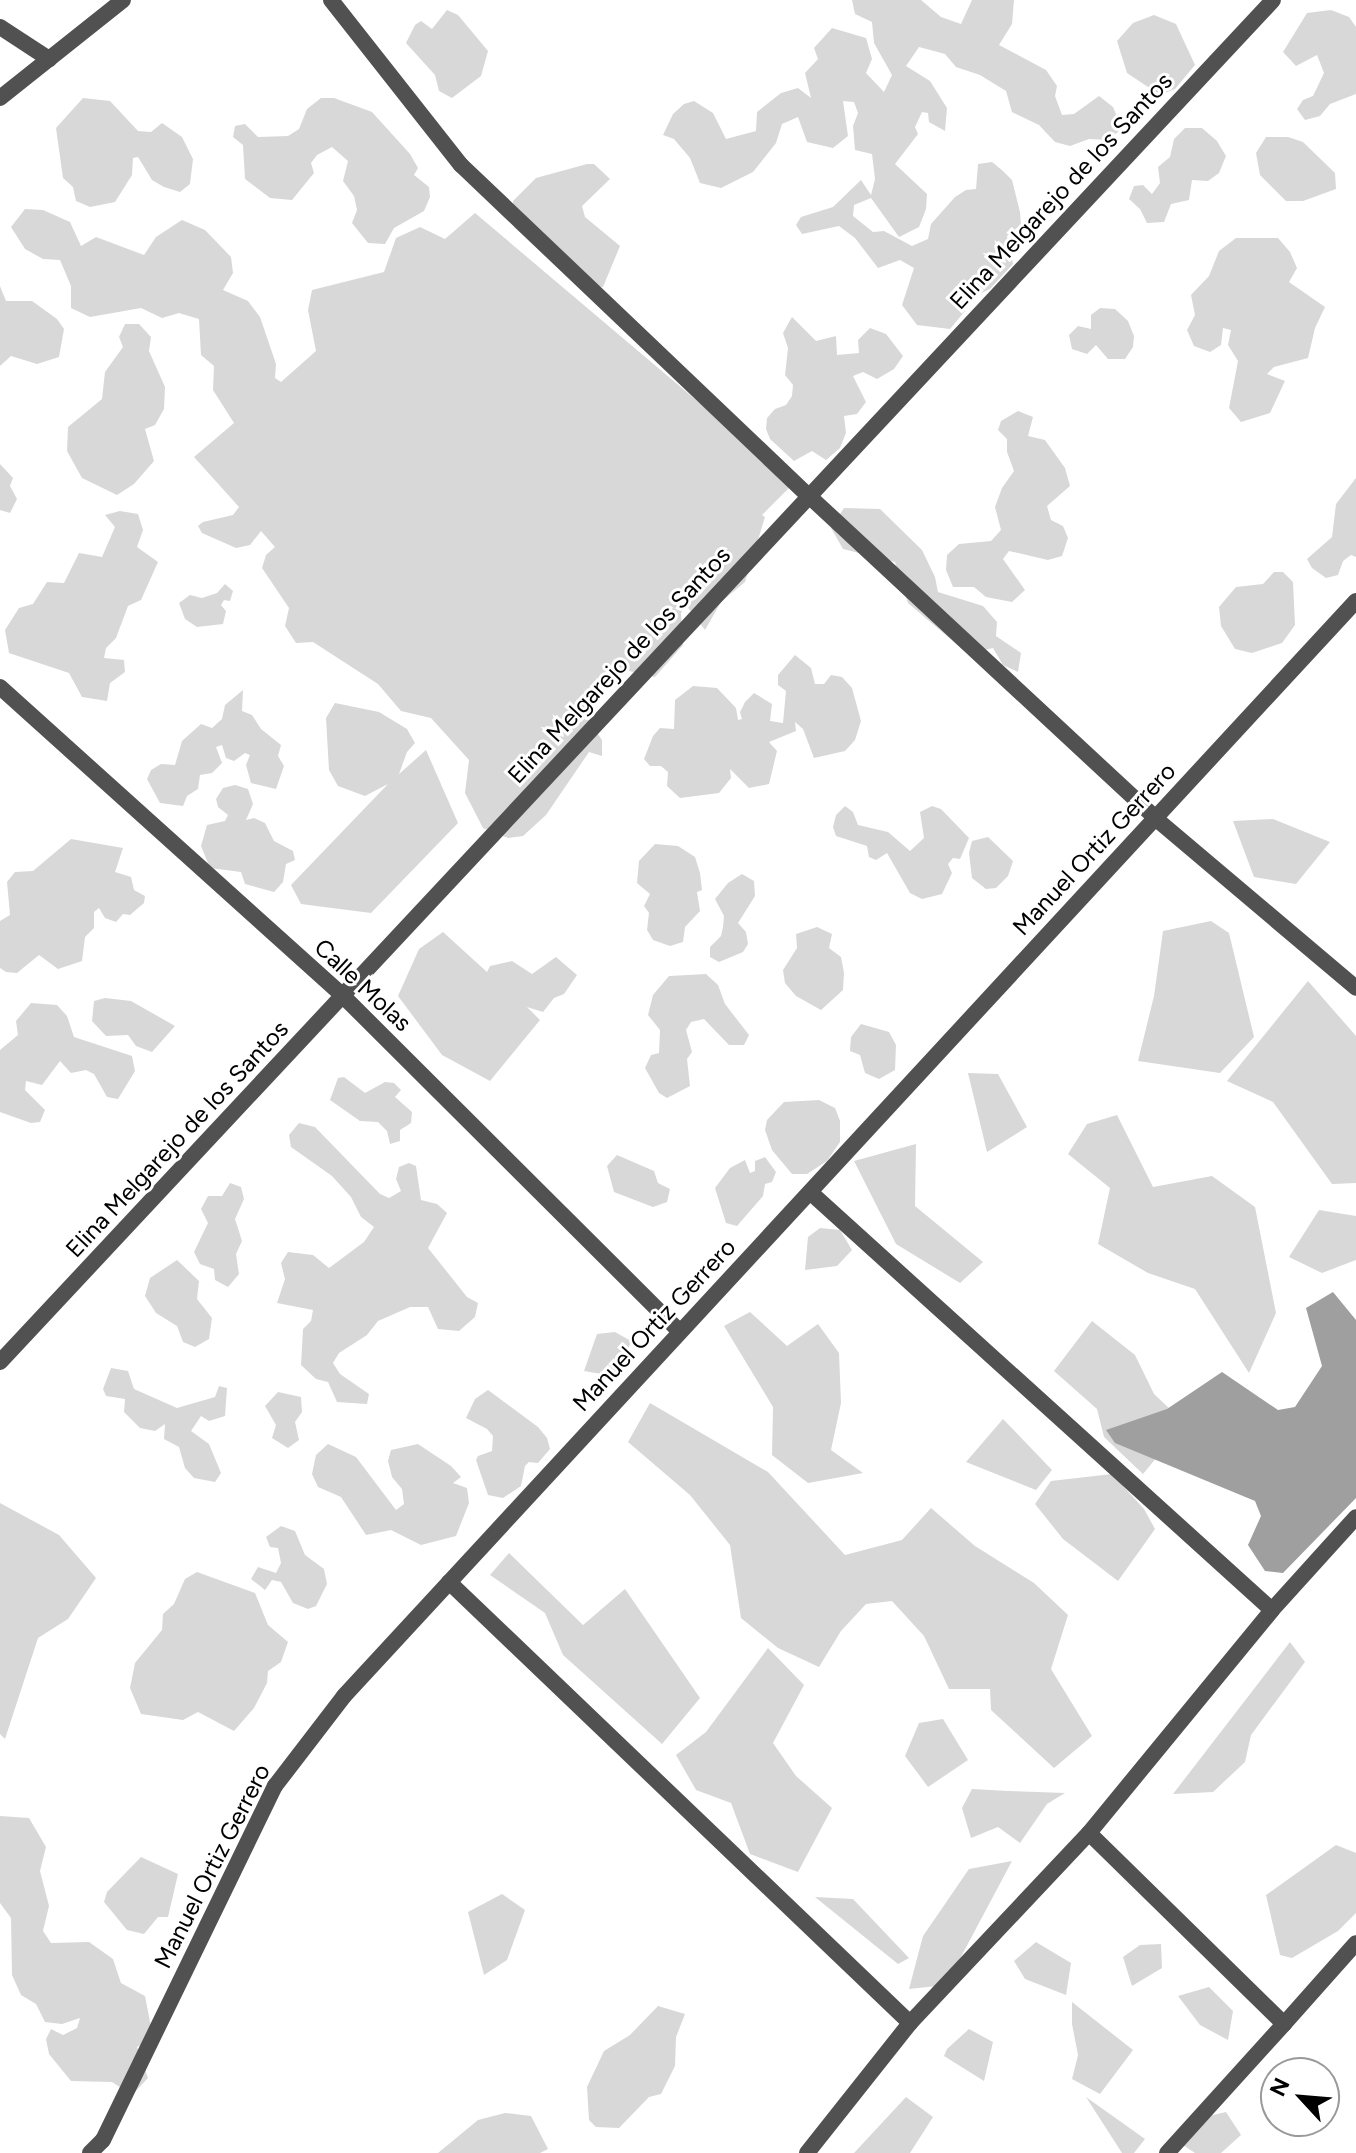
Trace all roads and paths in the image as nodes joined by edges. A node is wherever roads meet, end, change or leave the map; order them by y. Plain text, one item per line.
1 (123, 0) edge
2 (331, 0) edge
3 (1273, 0) edge
4 (0, 27) edge
5 (49, 59) junction
6 (0, 98) edge
7 (809, 496) junction
8 (1356, 601) edge
9 (3, 696) edge
10 (1155, 818) junction
11 (1356, 988) edge
12 (344, 997) junction
13 (810, 1192) junction
14 (680, 1332) junction
15 (0, 1362) edge
16 (1356, 1517) edge
17 (449, 1582) junction
18 (1272, 1610) junction
19 (1089, 1833) junction
20 (1356, 1943) edge
21 (910, 2023) junction
22 (1284, 2024) junction
23 (90, 2153) edge
24 (807, 2153) edge
25 (1167, 2153) edge

1 - 5 street
2 - 7 street
3 - 7 street, Elina Melgarejo de los Santos
4 - 5 street
5 - 6 street
7 - 10 street
7 - 12 street, Elina Melgarejo de los Santos
8 - 10 street, Manuel Ortiz Gerrero
9 - 12 street, Calle Molas
10 - 11 street
10 - 13 street, Manuel Ortiz Gerrero
12 - 14 street, Calle Molas
12 - 15 street, Elina Melgarejo de los Santos
13 - 14 street, Manuel Ortiz Gerrero
13 - 18 street
14 - 17 street, Manuel Ortiz Gerrero
16 - 18 street
17 - 21 street
17 - 23 street, Manuel Ortiz Gerrero
18 - 19 street
19 - 21 street
19 - 22 street
20 - 22 street
21 - 24 street
22 - 25 street

